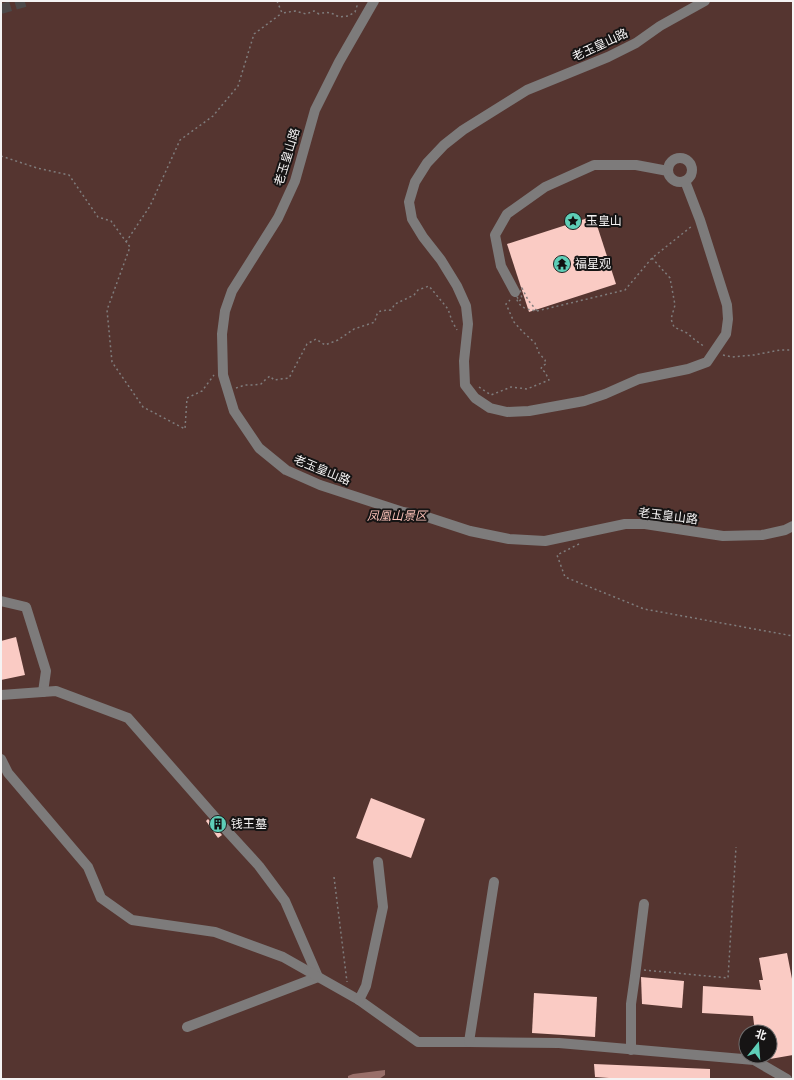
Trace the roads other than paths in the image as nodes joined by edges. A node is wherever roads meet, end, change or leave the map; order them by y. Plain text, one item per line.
1 (705, 1) edge
2 (373, 4) edge
3 (668, 171) junction
4 (685, 181) junction
5 (515, 292) road end
6 (793, 526) edge
7 (1, 601) edge
8 (43, 692) junction
9 (1, 695) edge
10 (1, 758) edge
11 (378, 862) dead end
12 (494, 882) dead end
13 (644, 904) dead end
14 (318, 977) junction
15 (359, 1000) junction
16 (187, 1027) dead end
17 (469, 1042) junction
18 (631, 1050) junction
19 (787, 1079) edge

1 - 4 street, 老玉皇山路
2 - 6 street, 老玉皇山路
3 - 4 street
3 - 4 street
3 - 5 street
7 - 8 street
8 - 9 street
8 - 14 street
10 - 14 street
11 - 15 street
12 - 17 street
13 - 18 street
14 - 15 street
14 - 16 street
15 - 17 street
17 - 18 street
18 - 19 street

